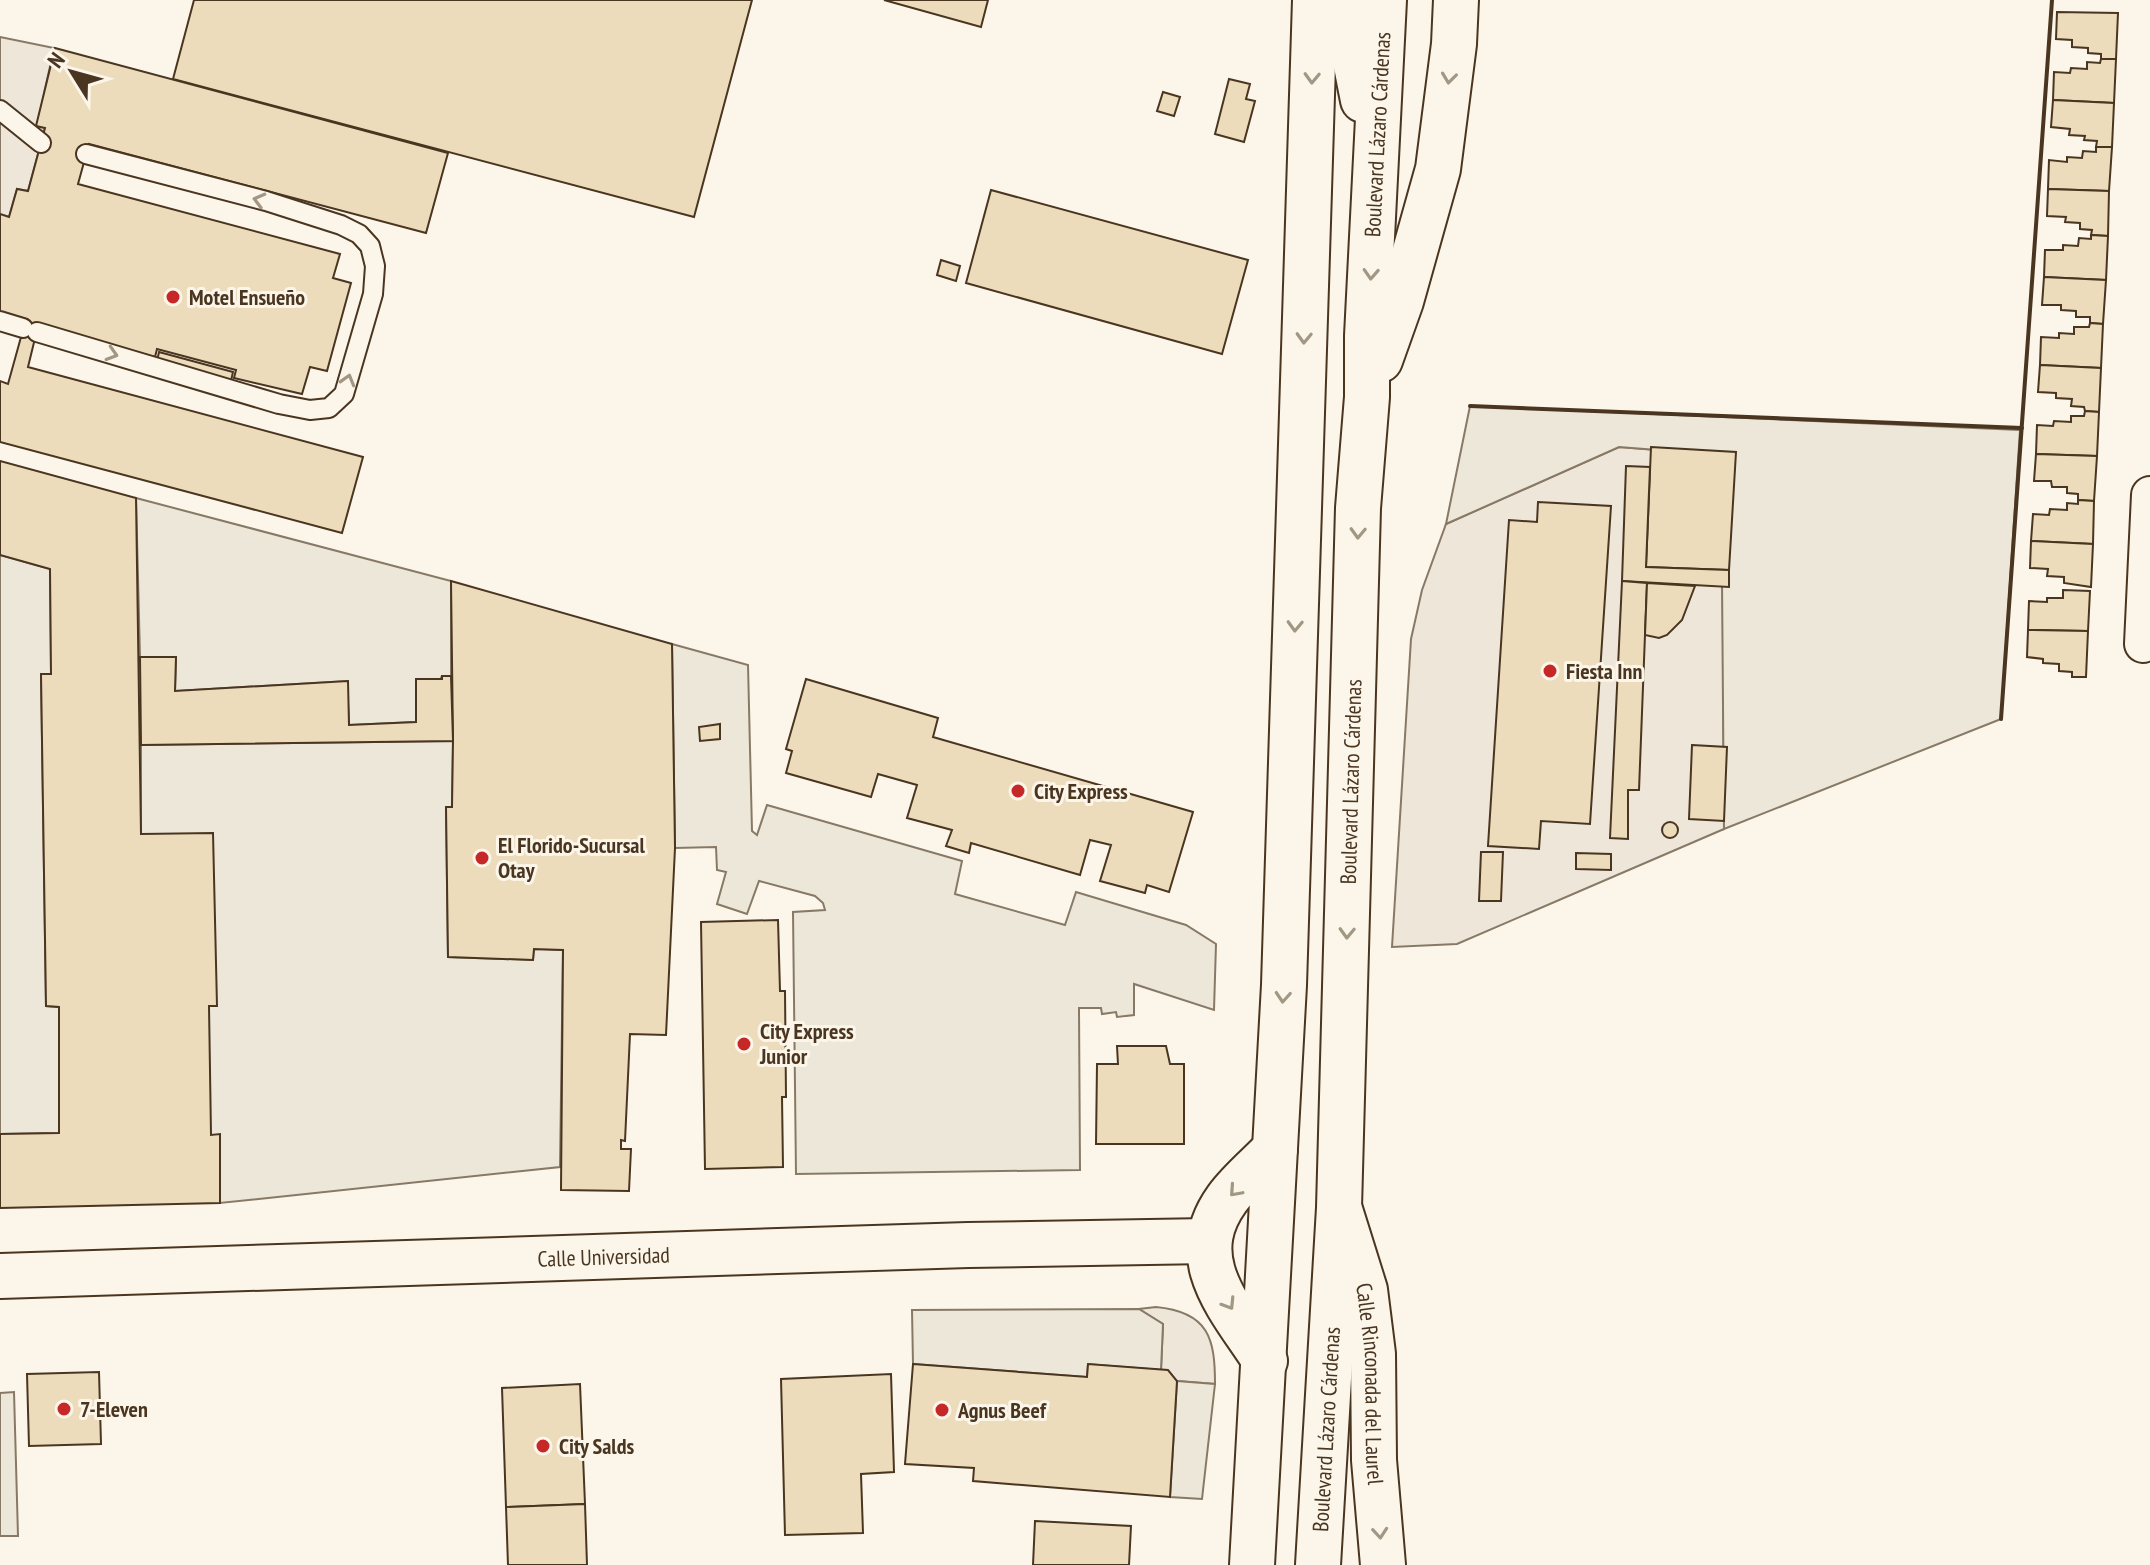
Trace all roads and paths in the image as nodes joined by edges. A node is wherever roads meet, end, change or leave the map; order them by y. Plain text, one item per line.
1 (1384, 0) edge
2 (1456, 0) edge
3 (1316, 2) edge
4 (0, 110) edge
5 (41, 143) dead end
6 (86, 154) dead end
7 (1377, 167) junction
8 (0, 321) edge
9 (1367, 397) junction
10 (2150, 495) edge
11 (2148, 555) edge
12 (2143, 644) dead end
13 (1275, 1149) junction
14 (1339, 1208) junction
15 (1208, 1241) junction
16 (0, 1276) edge
17 (1265, 1361) junction
18 (1252, 1565) edge
19 (1318, 1565) edge
20 (1383, 1565) edge

1 - 7 main road, Boulevard Lázaro Cárdenas
2 -> 9 main road
3 - 7 main road
3 -> 13 main road
4 - 5 lane
8 -> 6 lane
7 -> 9 main road, Boulevard Lázaro Cárdenas
9 -> 14 main road, Boulevard Lázaro Cárdenas
10 - 11 street
11 - 12 street
13 -> 15 main road
13 - 17 main road
14 - 19 main road, Boulevard Lázaro Cárdenas
14 -> 20 main road, Calle Rinconada del Laurel
15 - 16 main road, Calle Universidad
15 -> 17 main road
17 - 18 main road

